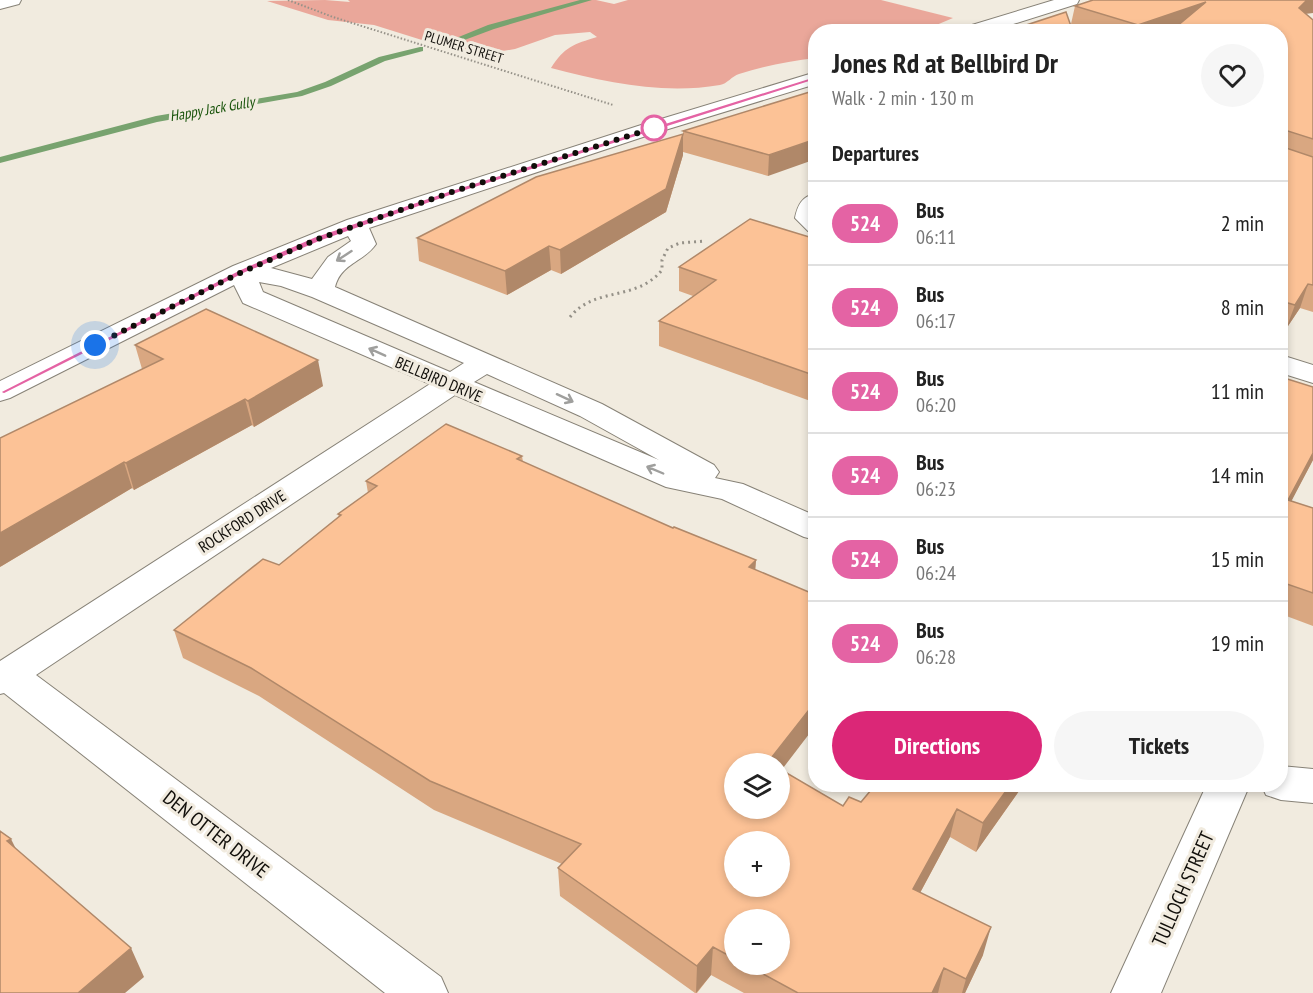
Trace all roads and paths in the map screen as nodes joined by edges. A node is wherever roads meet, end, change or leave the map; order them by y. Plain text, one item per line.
1 (13, 0) edge
2 (288, 0) edge
3 (1071, 0) edge
4 (0, 4) edge
5 (994, 24) edge
6 (808, 80) edge
7 (617, 106) dead end
8 (355, 225) junction
9 (705, 241) dead end
10 (242, 272) junction
11 (321, 291) junction
12 (570, 317) dead end
13 (485, 362) junction
14 (1288, 366) edge
15 (1313, 374) edge
16 (450, 384) junction
17 (0, 392) edge
18 (731, 491) junction
19 (808, 525) edge
20 (4, 678) edge
21 (1288, 784) edge
22 (1313, 786) edge
23 (1225, 792) edge
24 (423, 993) edge
25 (1136, 993) edge

1 - 4 street
2 - 7 path, PLUMER STREET
3 - 5 street
6 - 8 street
8 - 10 street
8 -> 11 street
9 - 12 path
10 - 11 street, BELLBIRD DRIVE
16 -> 10 street, BELLBIRD DRIVE
10 - 17 street
11 - 13 street, BELLBIRD DRIVE
13 - 16 street, ROCKFORD DRIVE
13 -> 18 street, BELLBIRD DRIVE
14 - 15 street
18 -> 16 street, BELLBIRD DRIVE
16 - 20 street, ROCKFORD DRIVE
18 - 19 street, BELLBIRD DRIVE
20 - 24 street, DEN OTTER DRIVE
21 - 22 street
23 - 25 street, TULLOCH STREET

